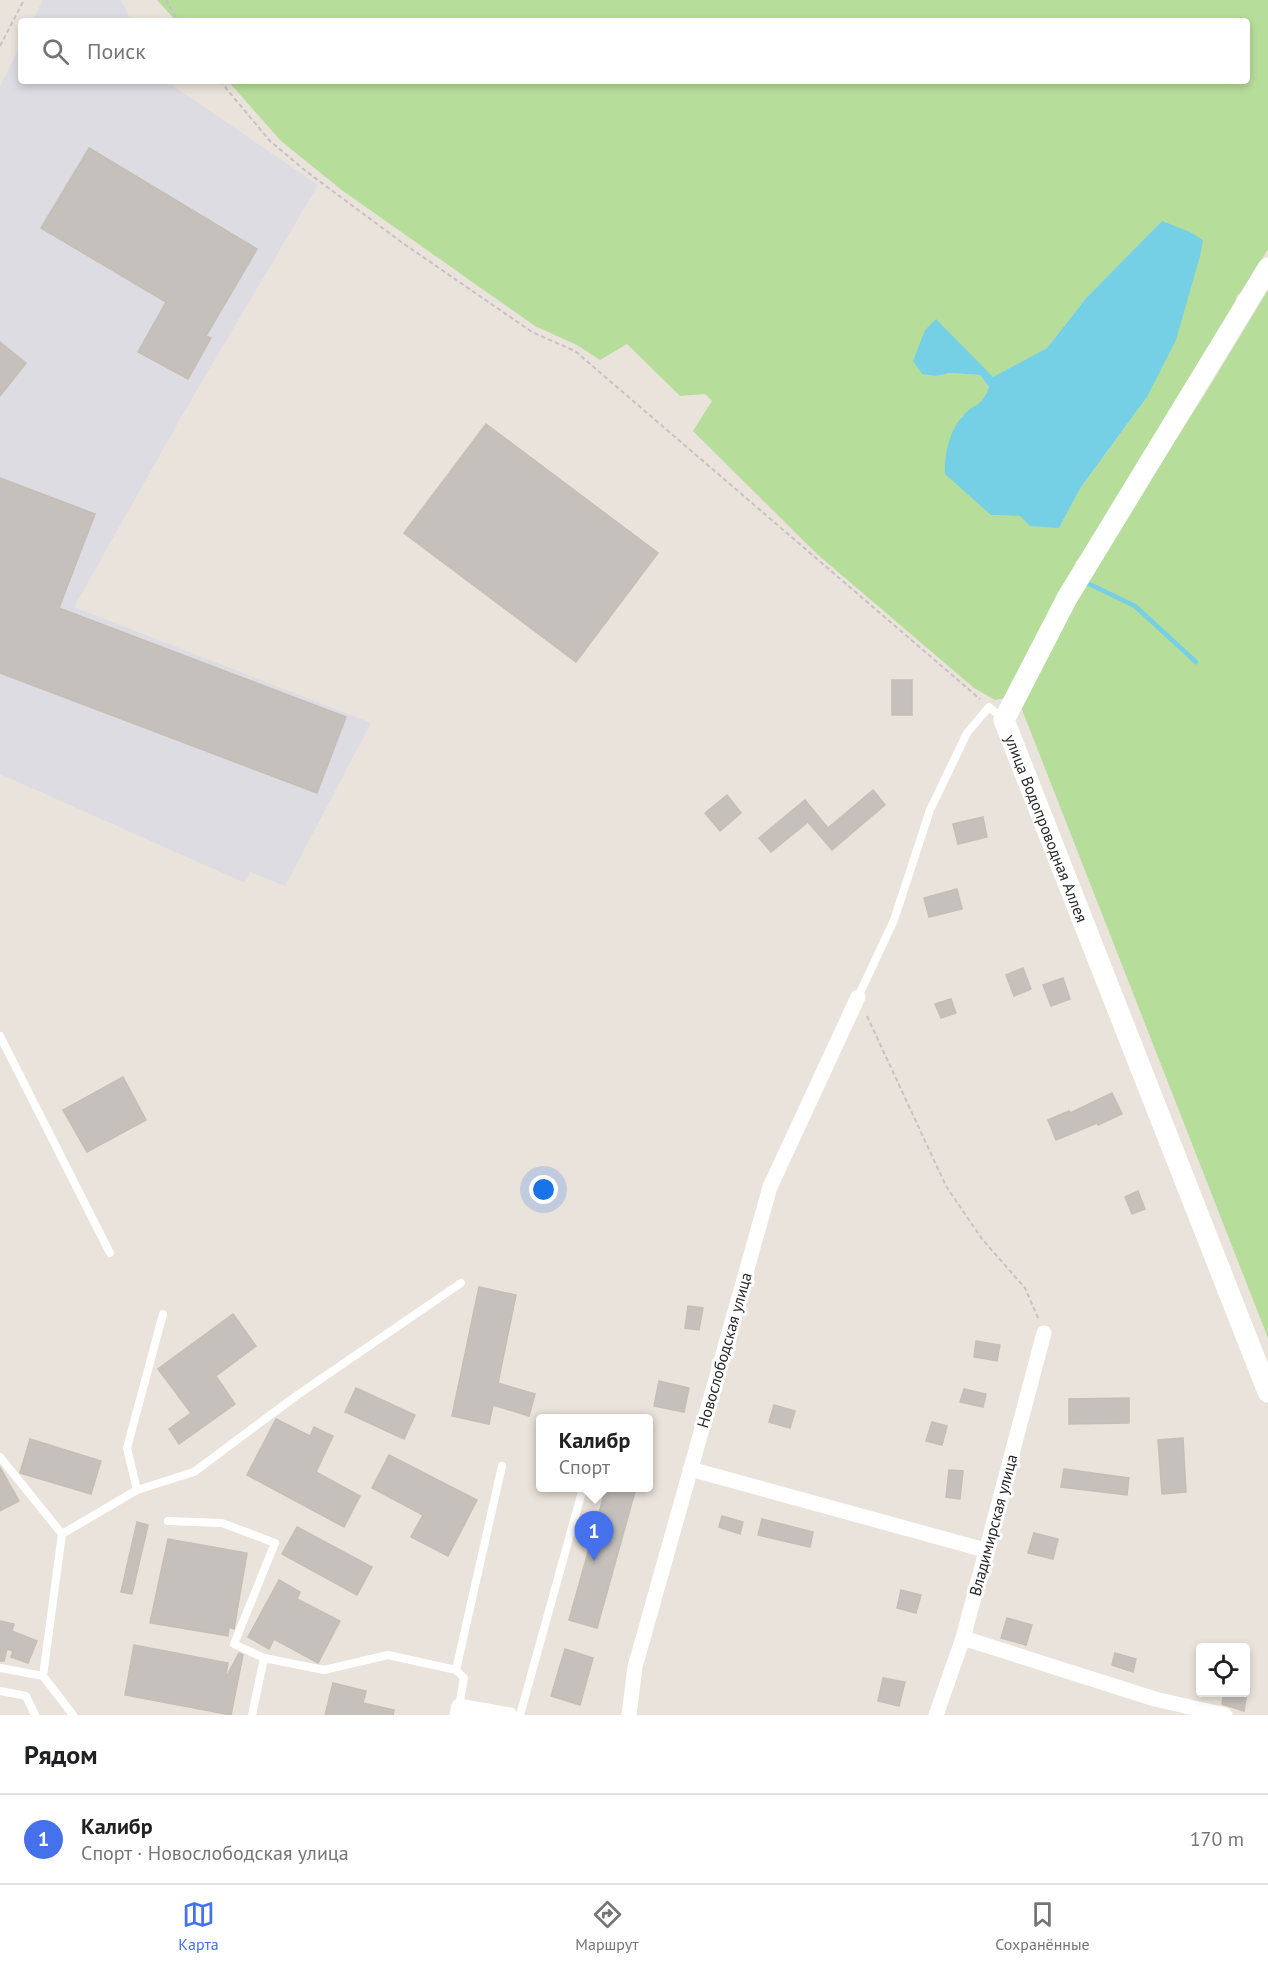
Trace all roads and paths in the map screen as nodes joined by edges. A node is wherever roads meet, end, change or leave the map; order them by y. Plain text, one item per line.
1 (24, 0) edge
2 (166, 0) edge
3 (176, 18) edge
4 (0, 46) edge
5 (222, 84) edge
6 (1268, 268) edge
7 (996, 713) junction
8 (858, 997) junction
9 (0, 1036) edge
10 (110, 1253) dead end
11 (461, 1283) dead end
12 (163, 1314) dead end
13 (1044, 1333) joint
14 (1268, 1392) edge
15 (0, 1457) edge
16 (502, 1466) dead end
17 (690, 1469) junction
18 (137, 1490) junction
19 (582, 1492) edge
20 (168, 1521) dead end
21 (62, 1534) junction
22 (985, 1550) junction
23 (963, 1638) junction
24 (264, 1658) junction
25 (0, 1668) edge
26 (456, 1670) junction
27 (43, 1676) junction
28 (0, 1691) edge
29 (458, 1711) edge
30 (35, 1715) edge
31 (73, 1715) edge
32 (252, 1715) edge
33 (510, 1715) edge
34 (520, 1715) edge
35 (629, 1715) edge
36 (936, 1715) edge
37 (1225, 1715) edge

1 - 4 path
2 - 3 path
5 - 7 path
6 - 7 street, улица Водопроводная Аллея
7 - 8 lane
7 - 14 street, улица Водопроводная Аллея
8 - 13 path
8 - 17 street, Новослободская улица
9 - 10 lane
11 - 18 lane
12 - 18 lane
13 - 22 street, Владимирская улица
15 - 21 lane
16 - 26 lane
17 - 22 street
17 - 35 street, Новослободская улица
18 - 21 lane
19 - 34 lane
20 - 24 lane
21 - 27 lane
22 - 23 street, Владимирская улица
23 - 36 street, Владимирская улица
23 - 37 street
24 - 26 lane
24 - 32 lane
25 - 27 lane
26 - 29 lane
27 - 31 lane
28 - 30 lane
29 - 33 street

